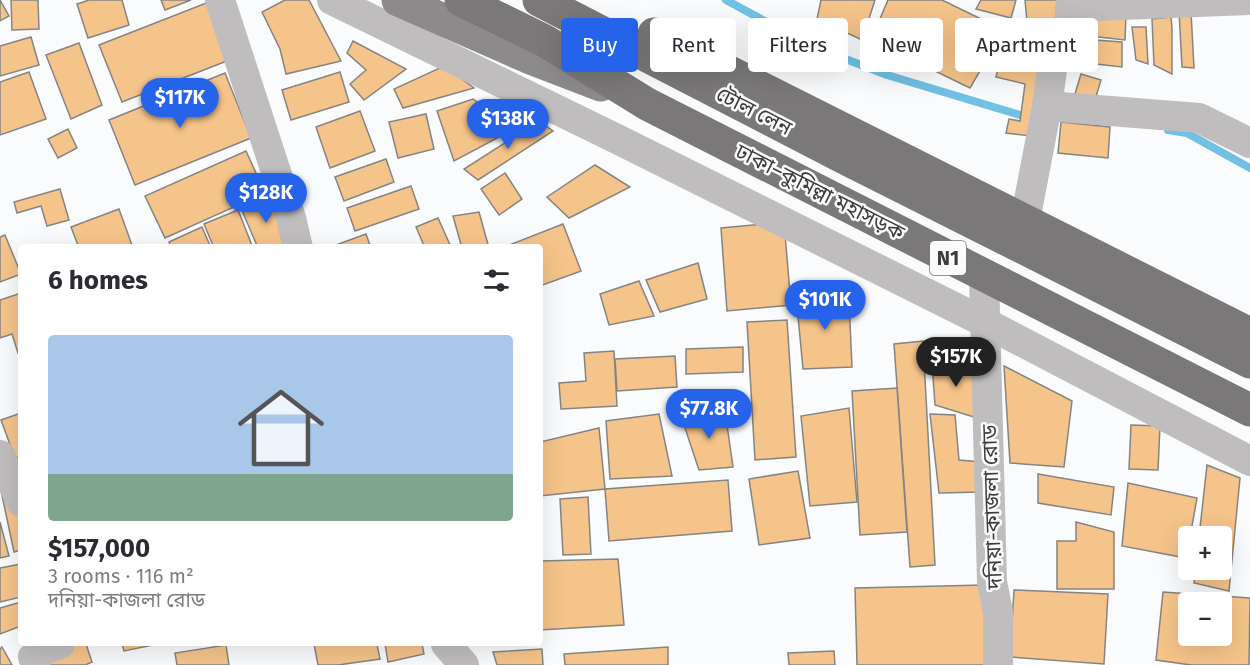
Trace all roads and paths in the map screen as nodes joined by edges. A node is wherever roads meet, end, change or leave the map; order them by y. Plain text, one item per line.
1 (220, 0) edge
2 (332, 0) edge
3 (398, 0) edge
4 (461, 0) edge
5 (539, 0) edge
6 (586, 0) edge
7 (1248, 0) edge
8 (1070, 4) edge
9 (647, 104) junction
10 (1046, 114) junction
11 (1250, 143) edge
12 (841, 156) joint
13 (1025, 221) junction
14 (297, 244) edge
15 (984, 276) junction
16 (986, 323) junction
17 (1250, 334) edge
18 (1250, 362) edge
19 (1250, 410) edge
20 (1250, 461) edge
21 (9, 462) edge
22 (18, 492) edge
23 (54, 646) edge
24 (448, 646) edge
25 (36, 665) edge
26 (464, 665) edge
27 (998, 665) edge

1 - 14 street
2 - 16 street
3 - 9 main road, ঢাকা–কুমিল্লা মহাসড়ক / N1
4 - 9 highway, ঢাকা–কুমিল্লা মহাসড়ক / N1
5 - 12 highway, টোল লেন
6 - 13 highway
7 - 8 street
8 - 10 street
9 - 15 highway, ঢাকা–কুমিল্লা মহাসড়ক / N1
10 - 11 street
10 - 13 street
12 - 18 highway, ঢাকা–কুমিল্লা মহাসড়ক / N1
13 - 17 highway
15 - 16 street, দনিয়া-কাজলা রোড
15 - 19 highway, ঢাকা–কুমিল্লা মহাসড়ক / N1
16 - 20 street
16 - 27 street, দনিয়া-কাজলা রোড
21 - 22 street
23 - 25 street
24 - 26 street

